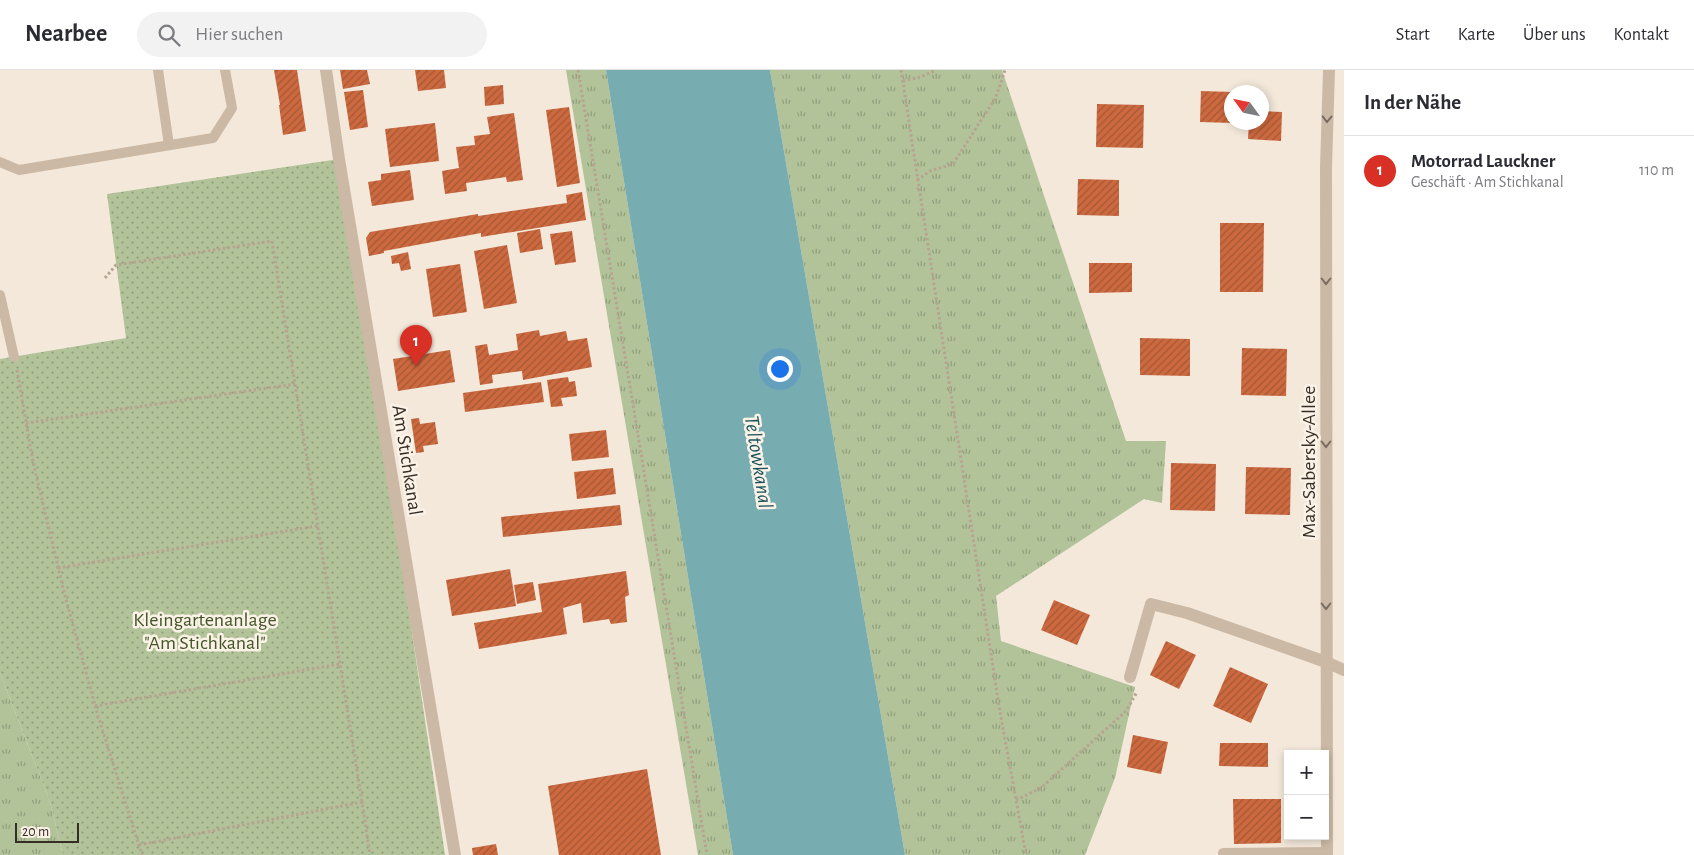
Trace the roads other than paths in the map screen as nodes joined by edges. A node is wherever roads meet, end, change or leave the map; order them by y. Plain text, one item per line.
1 (158, 70) edge
2 (225, 70) edge
3 (326, 70) edge
4 (1328, 70) edge
5 (169, 145) junction
6 (0, 162) edge
7 (0, 295) edge
8 (14, 358) road end
9 (1326, 662) junction
10 (1344, 670) edge
11 (1130, 677) road end
12 (1223, 853) dead end
13 (1328, 854) edge
14 (455, 855) edge

1 - 5 lane
2 - 5 lane
3 - 14 street, Am Stichkanal
4 -> 9 street, Max-Sabersky-Allee
5 - 6 lane
7 - 8 lane
9 - 10 street
9 - 11 street
9 - 13 street, Max-Sabersky-Allee
12 - 13 lane

